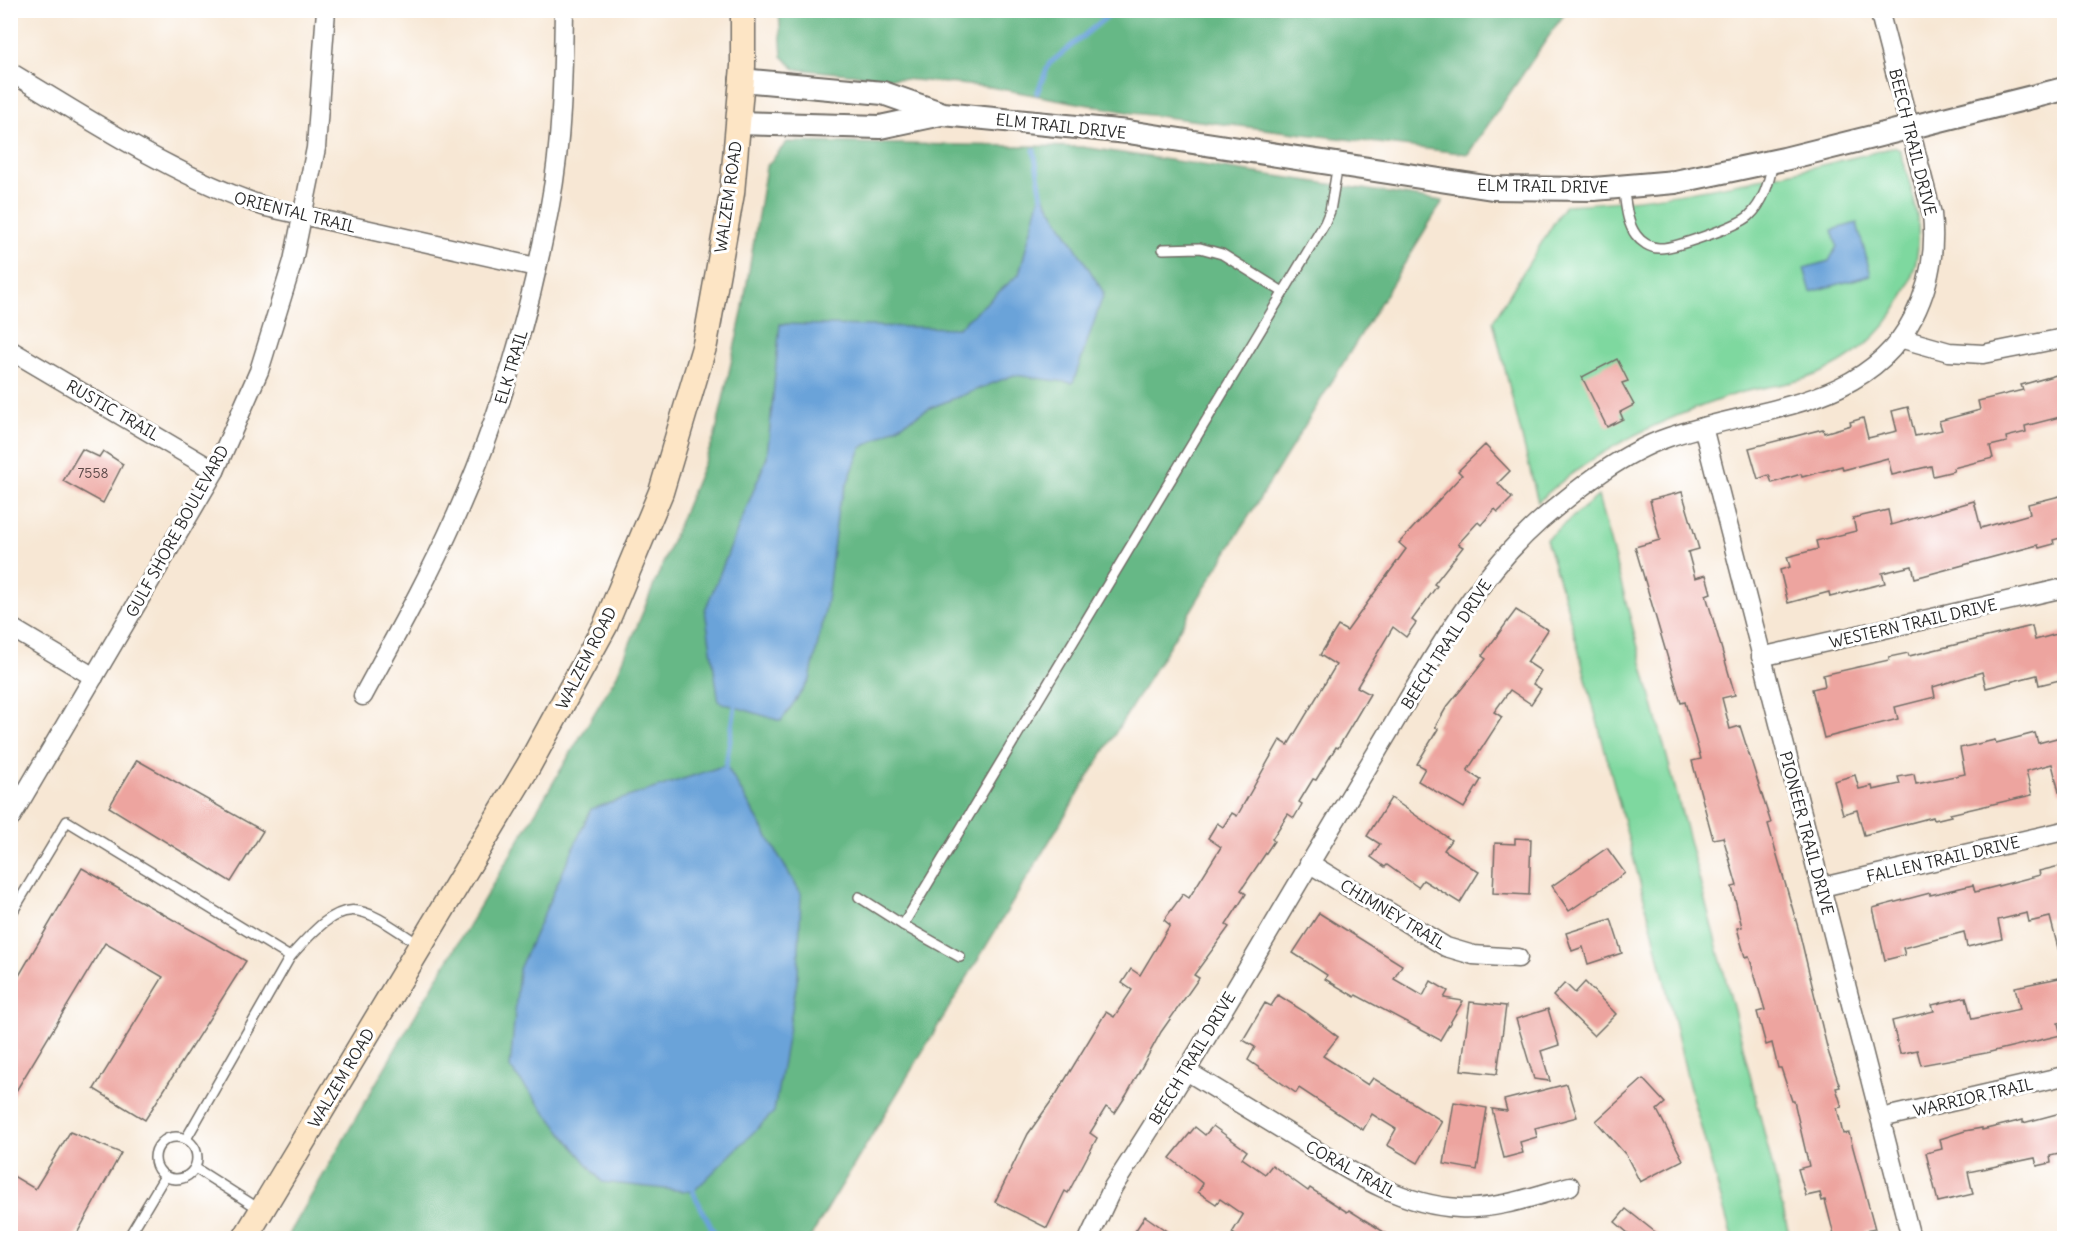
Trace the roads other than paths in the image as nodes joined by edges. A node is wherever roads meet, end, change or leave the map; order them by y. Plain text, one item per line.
1 (326, 10) edge
2 (564, 10) edge
3 (743, 10) edge
4 (1879, 10) edge
5 (10, 72) edge
6 (741, 80) junction
7 (2064, 90) edge
8 (943, 114) junction
9 (738, 123) junction
10 (1910, 127) junction
11 (1773, 161) junction
12 (1338, 164) junction
13 (1623, 186) junction
14 (303, 215) junction
15 (1163, 249) dead end
16 (536, 267) junction
17 (1283, 292) junction
18 (2064, 338) edge
19 (1903, 339) junction
20 (10, 350) edge
21 (1703, 427) junction
22 (215, 471) junction
23 (2064, 588) edge
24 (10, 627) edge
25 (1761, 657) junction
26 (94, 677) junction
27 (363, 696) dead end
28 (10, 819) edge
29 (2064, 831) edge
30 (1309, 863) junction
31 (1822, 887) junction
32 (859, 897) dead end
33 (10, 916) edge
34 (903, 925) junction
35 (421, 946) junction
36 (290, 957) junction
37 (960, 957) dead end
38 (1518, 958) dead end
39 (1185, 1070) junction
40 (2064, 1076) edge
41 (1881, 1118) junction
42 (186, 1139) junction
43 (195, 1168) junction
44 (165, 1176) junction
45 (1570, 1186) dead end
46 (262, 1210) junction
47 (129, 1239) edge
48 (244, 1239) edge
49 (1089, 1239) edge
50 (1911, 1239) edge

1 - 14 street, GULF SHORE BOULEVARD
2 - 16 street, ELK TRAIL
3 - 6 main road, WALZEM ROAD
4 - 10 street, BEECH TRAIL DRIVE
5 - 14 street, ORIENTAL TRAIL
6 - 8 street, ELM TRAIL DRIVE
6 - 9 main road, WALZEM ROAD
7 - 10 street, ELM TRAIL DRIVE
8 - 9 street, ELM TRAIL DRIVE
8 - 12 street, ELM TRAIL DRIVE
9 - 35 main road, WALZEM ROAD
10 - 11 street, ELM TRAIL DRIVE
10 - 19 street, BEECH TRAIL DRIVE
11 - 13 street, ELM TRAIL DRIVE
11 - 13 lane
12 - 13 street, ELM TRAIL DRIVE
12 - 17 lane
14 - 16 street, ORIENTAL TRAIL
14 - 22 street, GULF SHORE BOULEVARD
15 - 17 lane
16 - 27 street, ELK TRAIL
17 - 34 lane
18 - 19 street
19 - 21 street, BEECH TRAIL DRIVE
20 - 22 street, RUSTIC TRAIL
21 - 25 street, PIONEER TRAIL DRIVE
21 - 30 street, BEECH TRAIL DRIVE
22 - 26 street, GULF SHORE BOULEVARD
23 - 25 street, WESTERN TRAIL DRIVE
24 - 26 street
25 - 31 street, PIONEER TRAIL DRIVE
26 - 28 street, GULF SHORE BOULEVARD
29 - 31 street, FALLEN TRAIL DRIVE
30 - 38 street, CHIMNEY TRAIL
30 - 39 street, BEECH TRAIL DRIVE
31 - 41 street, PIONEER TRAIL DRIVE
32 - 34 lane
33 - 36 lane
34 - 37 lane
35 - 36 lane
35 - 46 main road, WALZEM ROAD
36 - 42 lane
39 - 45 street, CORAL TRAIL
39 - 49 street, BEECH TRAIL DRIVE
40 - 41 street, WARRIOR TRAIL
41 - 50 street, PIONEER TRAIL DRIVE
42 - 43 lane
42 - 44 lane
43 - 44 lane
43 - 46 lane
44 - 47 lane
46 - 48 main road, WALZEM ROAD

